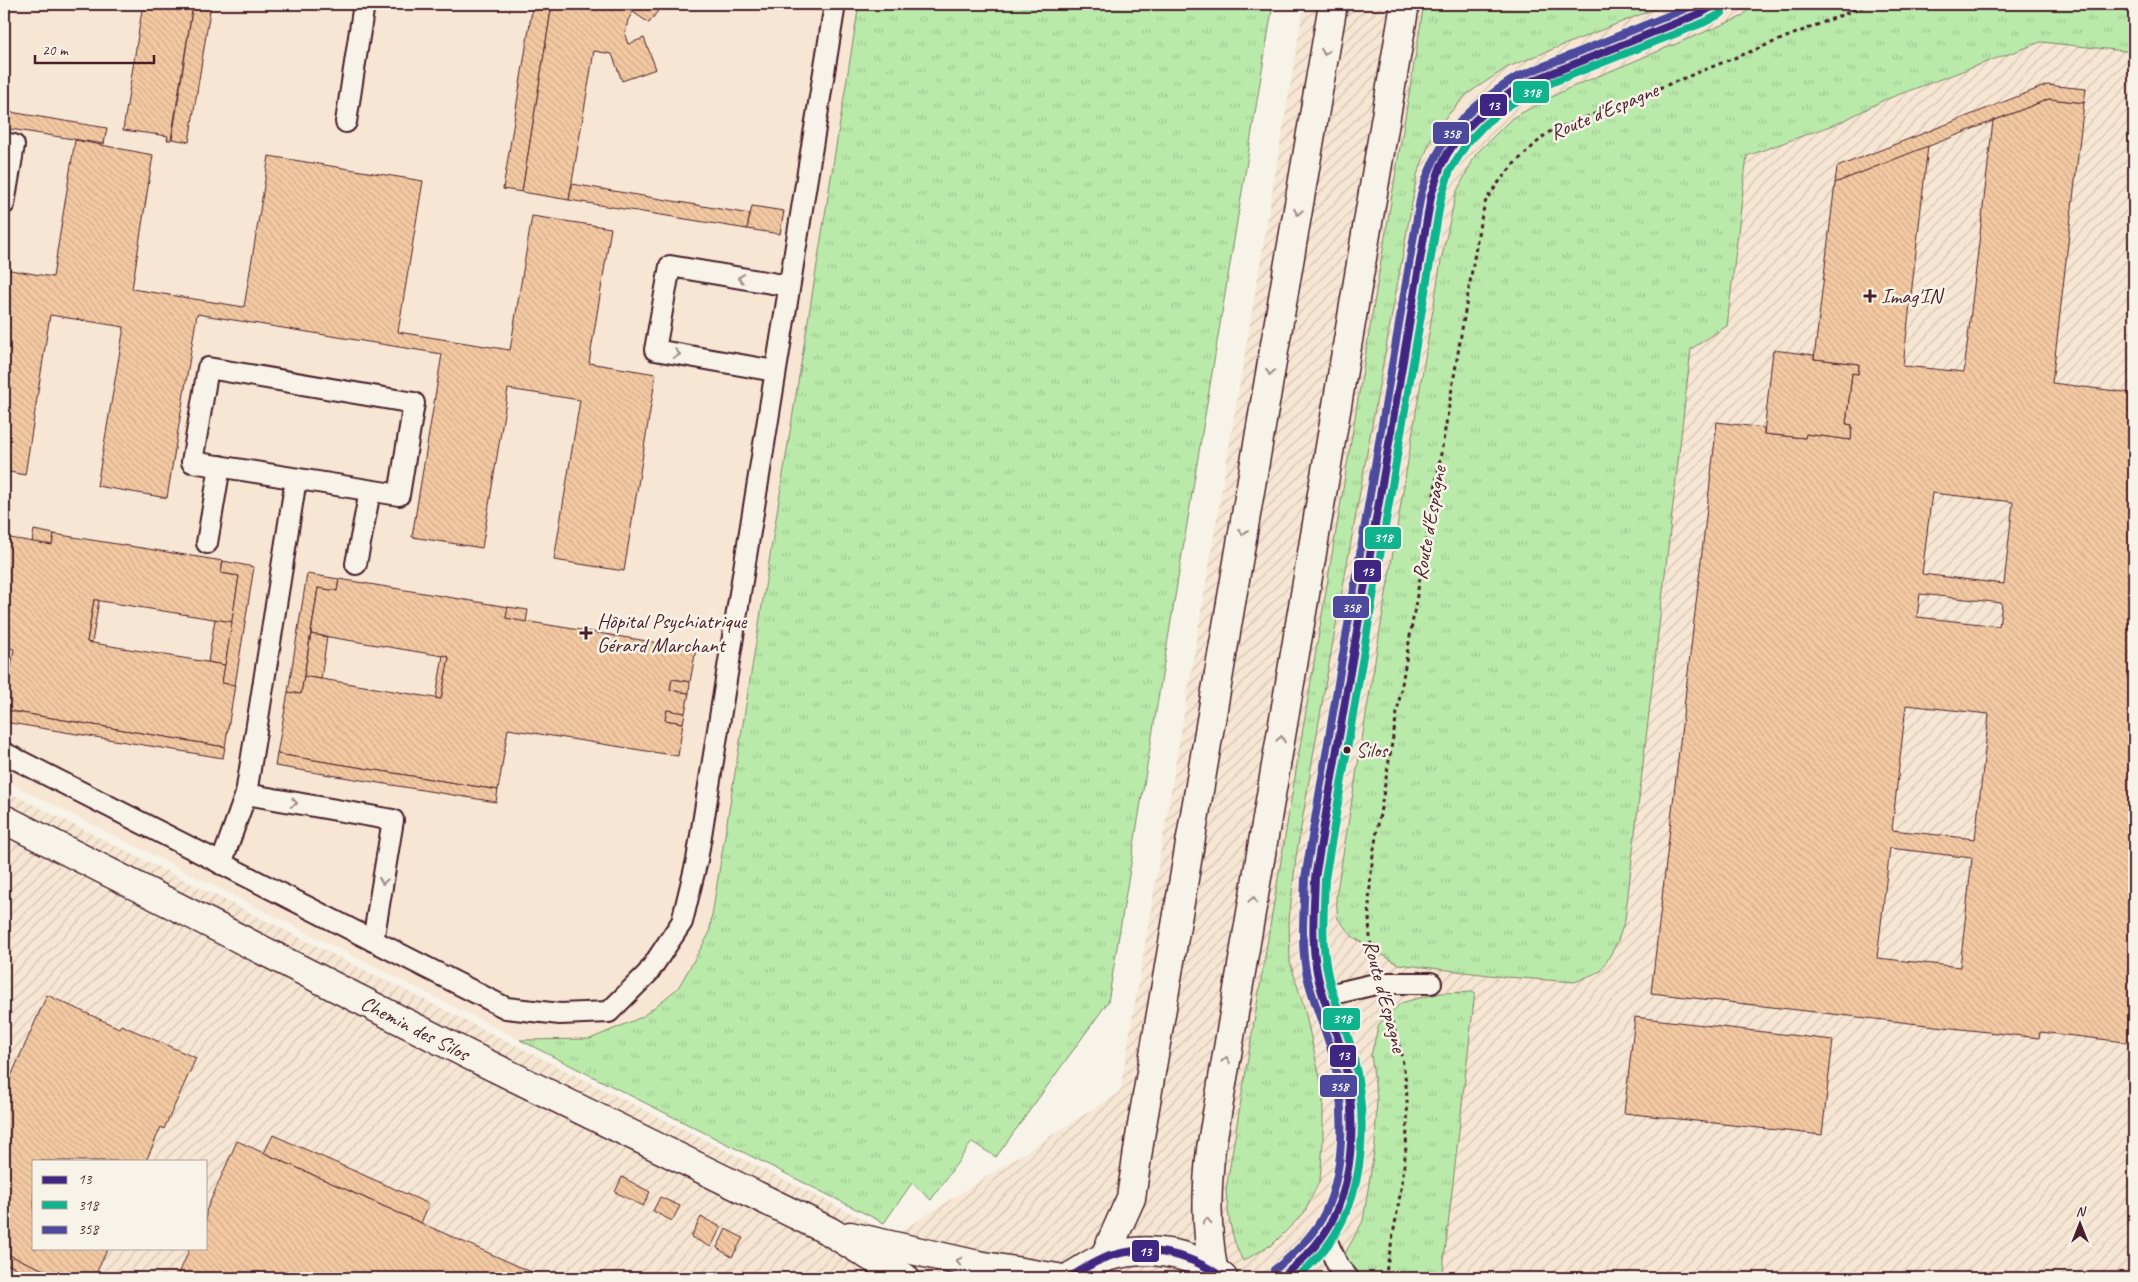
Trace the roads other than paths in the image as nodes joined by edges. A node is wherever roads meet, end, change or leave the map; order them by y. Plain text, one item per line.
1 (364, 4) edge
2 (835, 4) edge
3 (1333, 4) edge
4 (1405, 4) edge
5 (1717, 4) edge
6 (346, 122) dead end
7 (4, 143) edge
8 (4, 204) edge
9 (789, 286) junction
10 (775, 371) junction
11 (220, 466) junction
12 (296, 479) junction
13 (370, 491) junction
14 (207, 543) dead end
15 (356, 564) dead end
16 (4, 754) edge
17 (246, 794) junction
18 (4, 819) edge
19 (221, 864) junction
20 (373, 941) junction
21 (1431, 983) dead end
22 (1324, 996) junction
23 (829, 1231) junction
24 (1324, 1233) junction
25 (1104, 1258) junction
26 (1218, 1274) edge
27 (904, 1278) edge
28 (1058, 1278) edge
29 (1068, 1278) edge
30 (1280, 1278) edge
31 (1348, 1278) edge

1 - 6 lane
2 - 9 lane
3 -> 25 main road
26 -> 4 main road
5 - 22 lane
7 - 8 lane
9 - 10 lane
9 -> 10 lane
10 - 20 lane
11 - 12 lane
11 - 13 lane
11 - 14 lane
12 - 13 lane
12 - 17 lane
13 - 15 lane
16 - 19 lane
17 - 19 lane
17 -> 20 lane
18 - 23 main road, Chemin des Silos
19 - 20 lane
21 - 22 lane
22 - 24 lane
23 - 27 main road, Chemin des Silos
28 -> 23 main road, Chemin des Silos
24 - 30 lane
24 - 31 lane
25 - 26 main road
25 - 29 main road

